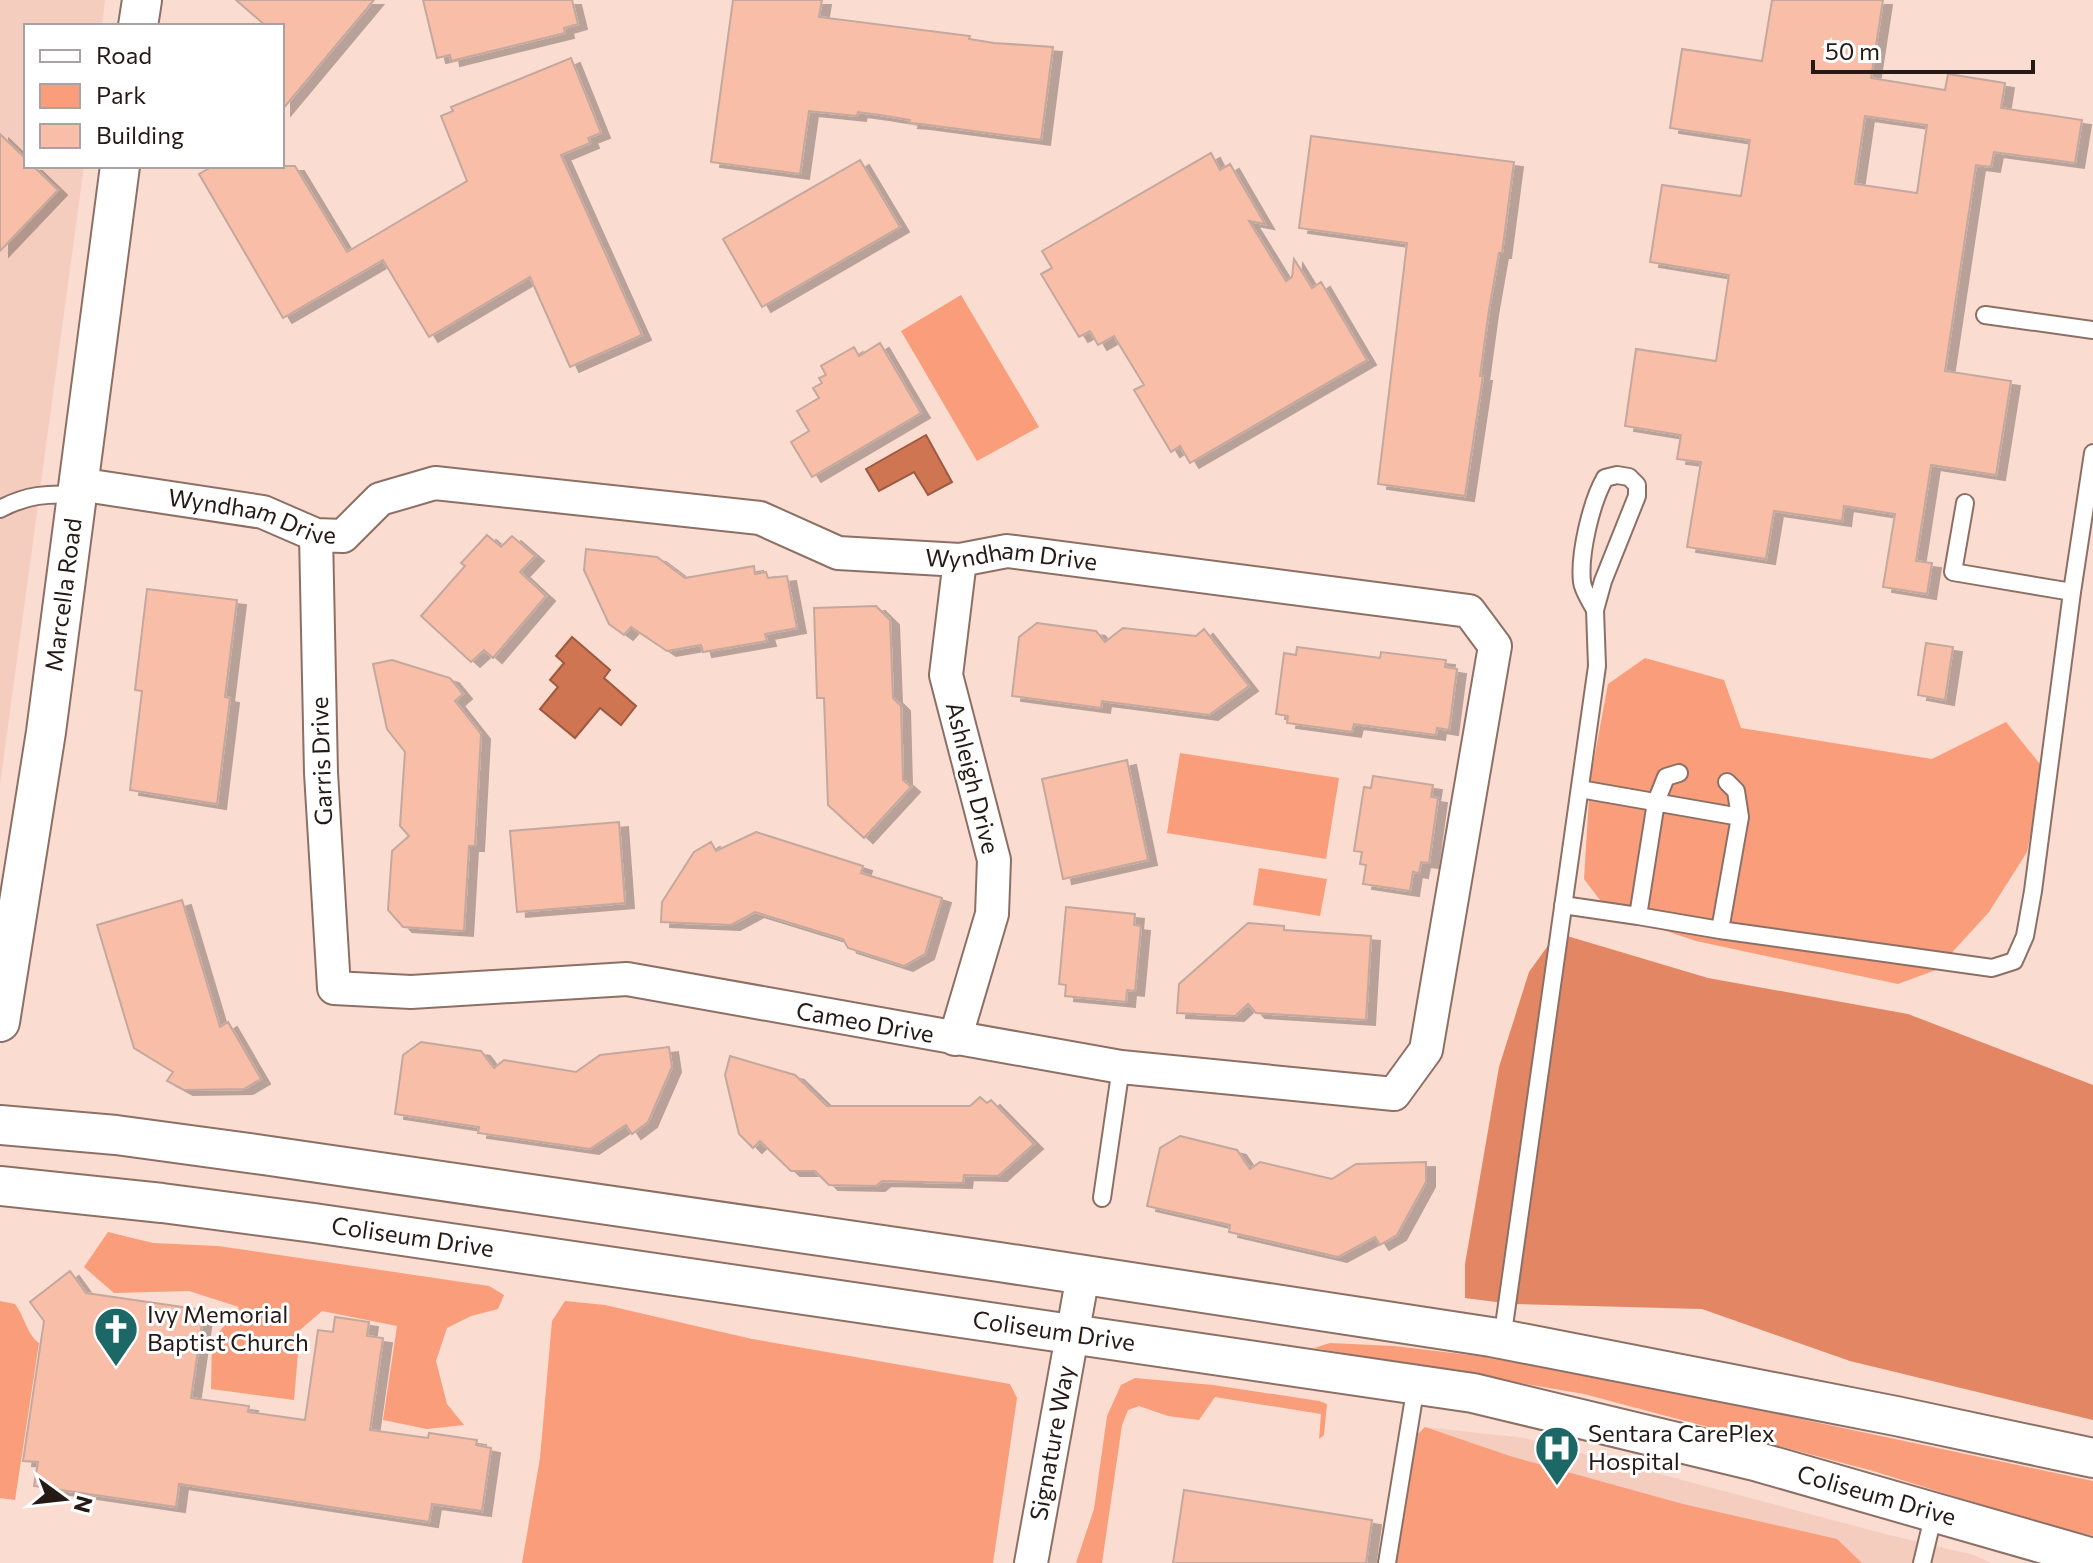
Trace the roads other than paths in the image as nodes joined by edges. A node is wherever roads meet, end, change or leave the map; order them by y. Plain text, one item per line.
1 (142, 0) edge
2 (138, 24) edge
3 (120, 168) edge
4 (1985, 315) dead end
5 (2093, 330) edge
6 (2093, 453) edge
7 (78, 490) junction
8 (1965, 503) dead end
9 (0, 509) edge
10 (316, 535) junction
11 (960, 560) junction
12 (2072, 592) junction
13 (1595, 610) junction
14 (1679, 773) dead end
15 (1727, 782) dead end
16 (1580, 789) junction
17 (1656, 802) junction
18 (1740, 817) junction
19 (1563, 905) junction
20 (1638, 916) junction
21 (1720, 930) junction
22 (6, 958) edge
23 (334, 988) joint
24 (0, 1022) edge
25 (955, 1039) junction
26 (1121, 1067) junction
27 (1394, 1094) joint
28 (0, 1125) edge
29 (0, 1186) edge
30 (1102, 1198) dead end
31 (1083, 1275) junction
32 (1072, 1335) junction
33 (1502, 1340) junction
34 (1416, 1385) junction
35 (2093, 1458) edge
36 (1934, 1513) junction
37 (2093, 1558) edge
38 (1031, 1563) edge
39 (1387, 1563) edge
40 (1922, 1563) edge

1 - 2 street
3 - 7 street, Marcella Road
4 - 5 lane
6 - 12 lane
7 - 9 lane
7 - 10 street, Wyndham Drive
7 - 22 street, Marcella Road
8 - 12 lane
10 - 11 street, Wyndham Drive
10 - 23 street, Garris Drive
11 - 25 street, Ashleigh Drive
11 - 27 street, Wyndham Drive
12 - 21 lane
13 - 13 lane
13 - 16 lane
14 - 17 lane
15 - 18 lane
16 - 17 lane
16 - 19 lane
17 - 18 lane
17 - 20 lane
18 - 21 lane
19 - 20 lane
19 - 33 lane
20 - 21 lane
22 - 24 street, Marcella Road
23 - 25 street, Cameo Drive
25 - 26 street, Cameo Drive
26 - 27 street, Cameo Drive
26 - 30 lane
28 - 31 street
29 - 32 street, Coliseum Drive
31 - 32 street, Signature Way
31 - 33 street
32 - 34 street, Coliseum Drive
32 - 38 street, Signature Way
33 - 35 street
34 - 36 street, Coliseum Drive
34 - 39 lane
36 - 37 street, Coliseum Drive
36 - 40 lane

